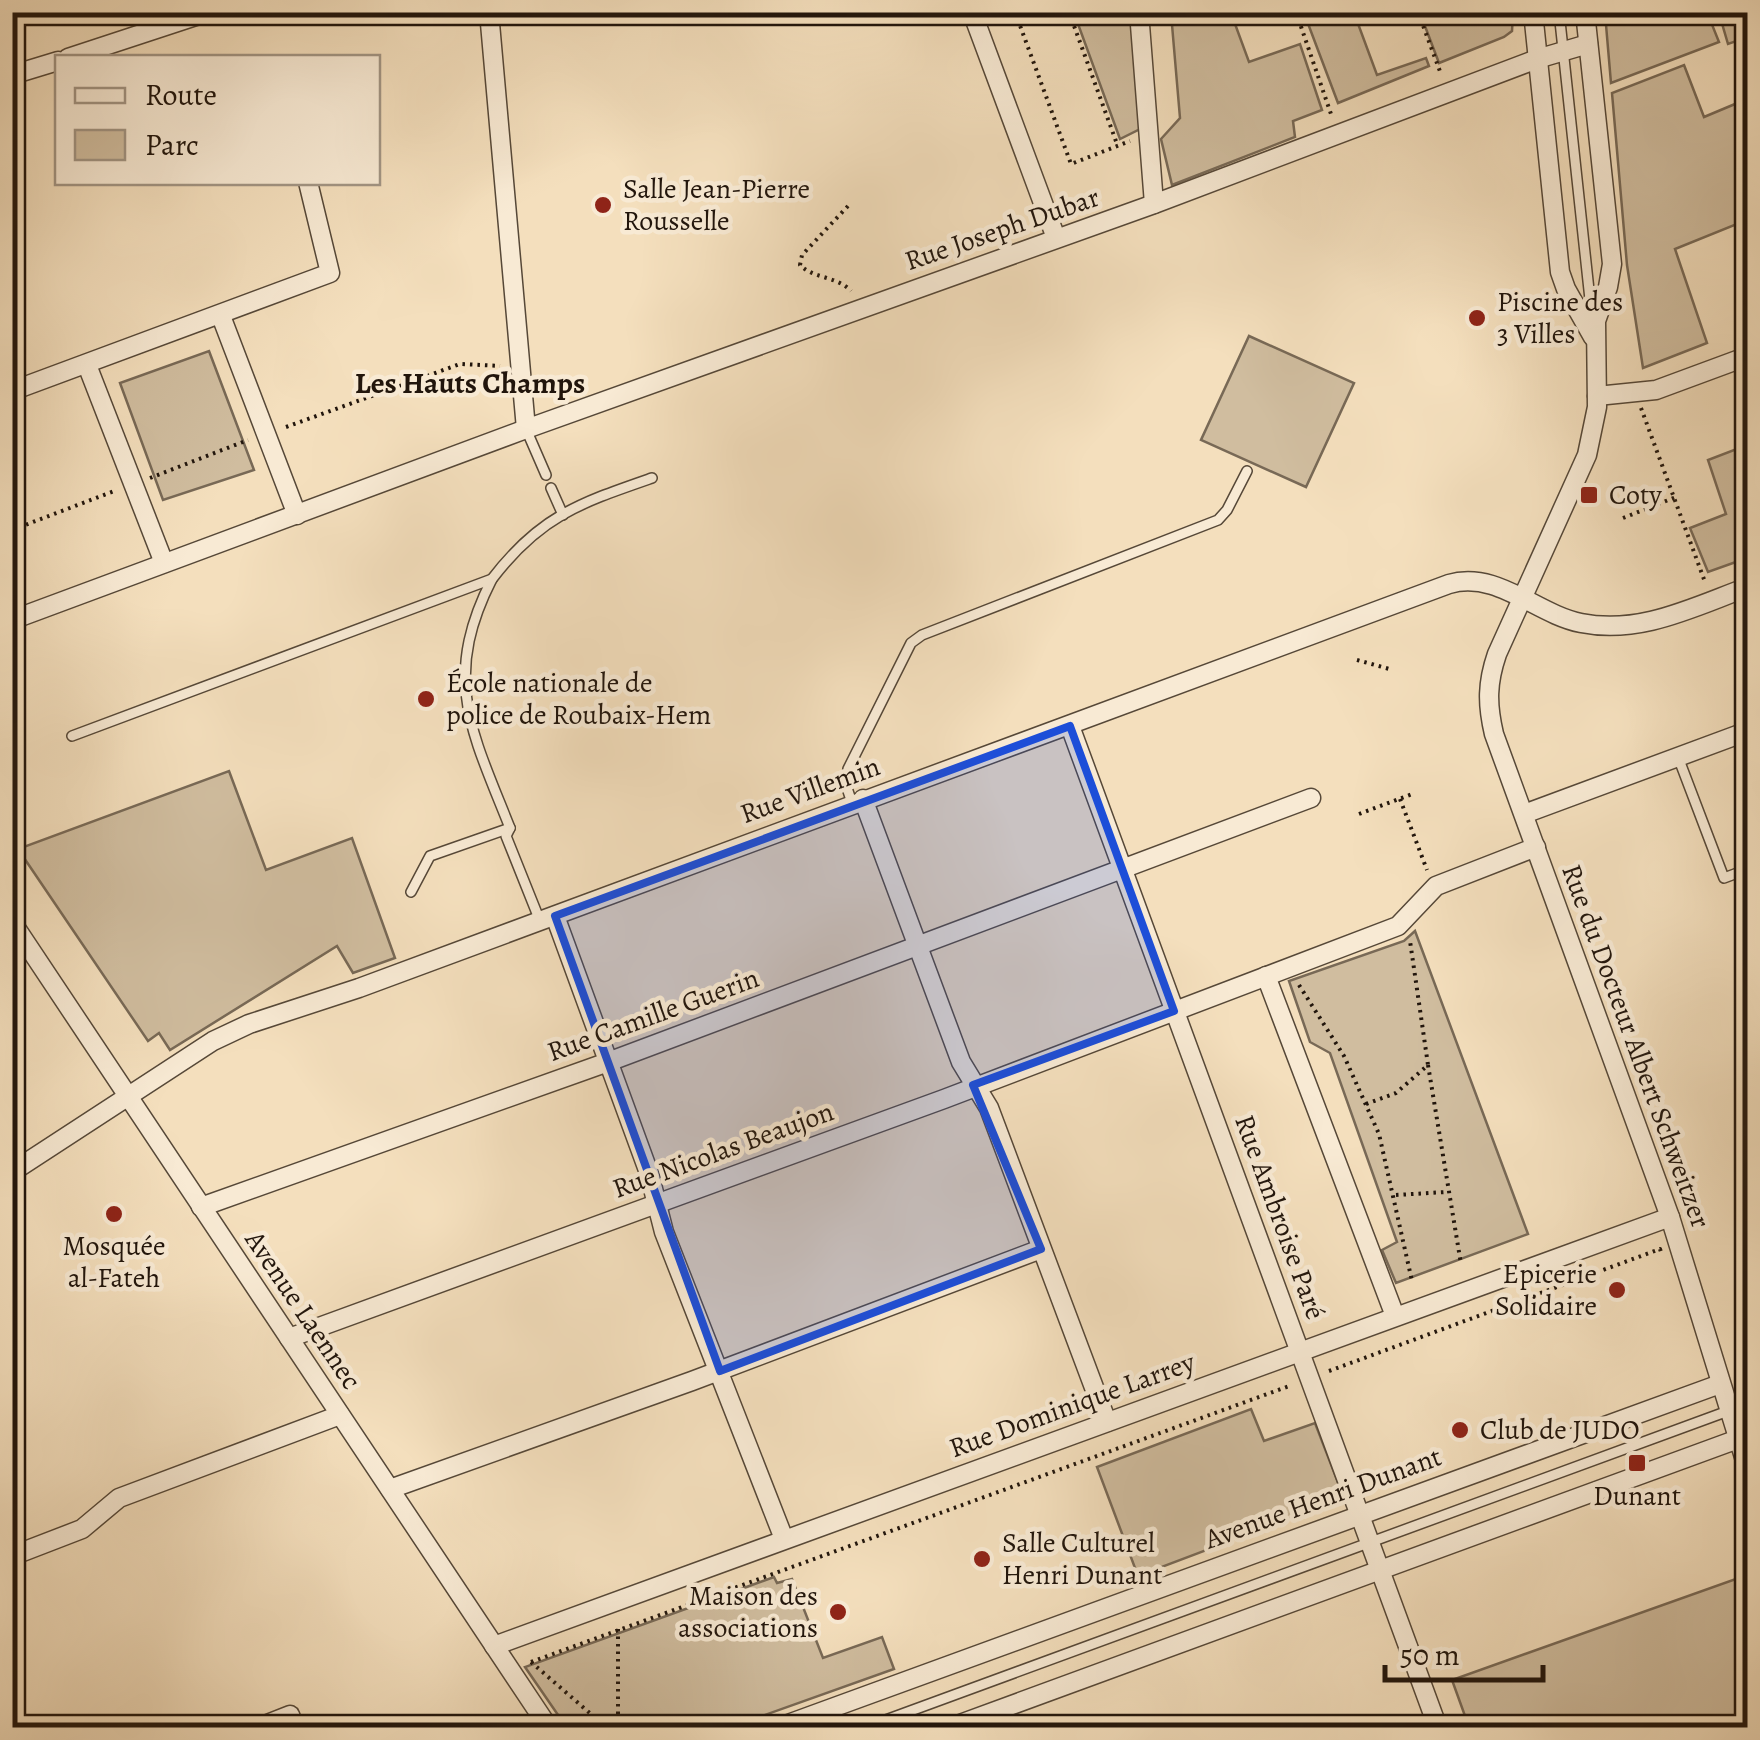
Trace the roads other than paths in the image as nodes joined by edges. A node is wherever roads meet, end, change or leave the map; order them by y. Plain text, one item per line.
1 (208, 12) edge
2 (490, 12) edge
3 (972, 12) edge
4 (1138, 12) edge
5 (1533, 12) edge
6 (1558, 12) edge
7 (1585, 12) edge
8 (1588, 44) junction
9 (1562, 51) junction
10 (77, 55) edge
11 (1537, 59) junction
12 (55, 62) edge
13 (12, 75) edge
14 (309, 185) edge
15 (1154, 204) junction
16 (1056, 238) junction
17 (221, 316) junction
18 (1594, 342) junction
19 (1748, 356) edge
20 (87, 365) junction
21 (12, 391) edge
22 (1597, 396) junction
23 (526, 429) junction
24 (1246, 471) dead end
25 (546, 475) dead end
26 (652, 478) dead end
27 (551, 488) dead end
28 (297, 515) junction
29 (563, 515) junction
30 (164, 563) junction
31 (492, 579) junction
32 (1748, 587) edge
33 (1523, 599) junction
34 (12, 620) edge
35 (1070, 726) junction
36 (1748, 731) edge
37 (72, 736) dead end
38 (1678, 757) junction
39 (1310, 798) dead end
40 (858, 801) junction
41 (1524, 814) junction
42 (510, 828) junction
43 (1536, 847) junction
44 (1122, 868) junction
45 (1748, 869) edge
46 (411, 892) dead end
47 (548, 918) junction
48 (12, 922) edge
49 (918, 945) junction
50 (1269, 983) junction
51 (1174, 1011) junction
52 (608, 1062) junction
53 (974, 1086) junction
54 (128, 1096) junction
55 (12, 1172) edge
56 (657, 1203) junction
57 (201, 1207) junction
58 (1670, 1217) junction
59 (1041, 1250) junction
60 (1395, 1316) junction
61 (289, 1338) junction
62 (1299, 1351) junction
63 (720, 1371) junction
64 (1720, 1384) junction
65 (1728, 1411) junction
66 (340, 1415) junction
67 (1107, 1422) junction
68 (1738, 1439) junction
69 (1748, 1470) edge
70 (390, 1489) junction
71 (1359, 1514) junction
72 (784, 1539) junction
73 (1369, 1542) junction
74 (12, 1556) edge
75 (1380, 1570) junction
76 (494, 1646) junction
77 (994, 1720) edge
78 (257, 1728) edge
79 (294, 1728) edge
80 (549, 1728) edge
81 (777, 1728) edge
82 (864, 1728) edge
83 (949, 1728) edge
84 (1438, 1728) edge

1 - 10 street
2 - 23 street
3 - 16 street
4 - 15 street
5 - 11 street
6 - 9 lane
7 - 8 street
8 - 9 street, Rue Joseph Dubar
8 - 18 street
9 - 11 street, Rue Joseph Dubar
9 - 18 lane
11 - 15 street, Rue Joseph Dubar
11 - 18 street
12 - 13 street
14 - 17 street
15 - 16 street, Rue Joseph Dubar
16 - 23 street, Rue Joseph Dubar
17 - 20 street
17 - 28 street
18 - 22 street, Rue du Docteur Albert Schweitzer
19 - 22 street
20 - 21 street
20 - 30 street
22 - 33 street, Rue du Docteur Albert Schweitzer
23 - 25 lane
23 - 28 street, Rue Joseph Dubar
24 - 40 lane
26 - 29 lane
27 - 29 lane
28 - 30 street, Rue Joseph Dubar
29 - 31 lane
30 - 34 street, Rue Joseph Dubar
31 - 37 lane
31 - 42 lane
32 - 33 street, Rue Villemin
33 - 35 street, Rue Villemin
33 - 41 street, Rue du Docteur Albert Schweitzer
35 - 40 street, Rue Villemin
35 - 44 street, Rue Ambroise Paré
36 - 38 street
38 - 41 street
38 - 45 lane
39 - 44 street, Rue Camille Guerin
40 - 47 street, Rue Villemin
40 - 49 street
41 - 43 street, Rue du Docteur Albert Schweitzer
42 - 46 lane
42 - 47 lane
43 - 50 street, Rue Nicolas Beaujon
43 - 58 street, Rue du Docteur Albert Schweitzer
44 - 49 street, Rue Camille Guerin
44 - 51 street, Rue Ambroise Paré
47 - 52 street
47 - 54 street, Rue Villemin
48 - 54 street, Avenue Laennec
49 - 52 street, Rue Camille Guerin
49 - 53 street
50 - 51 street, Rue Nicolas Beaujon
50 - 60 street
51 - 53 street, Rue Nicolas Beaujon
51 - 62 street, Rue Ambroise Paré
52 - 56 street
52 - 57 street, Rue Camille Guerin
53 - 56 street, Rue Nicolas Beaujon
53 - 59 street
54 - 55 street, Rue Villemin
54 - 57 street, Avenue Laennec
56 - 61 street, Rue Nicolas Beaujon
56 - 63 street
57 - 61 street, Avenue Laennec
58 - 60 street, Rue Dominique Larrey
58 - 64 street, Rue du Docteur Albert Schweitzer
59 - 63 street
59 - 67 street
60 - 62 street, Rue Dominique Larrey
61 - 66 street, Avenue Laennec
62 - 67 street, Rue Dominique Larrey
62 - 71 street, Rue Ambroise Paré
63 - 70 street
63 - 72 street
64 - 65 street, Rue du Docteur Albert Schweitzer
64 - 71 street, Avenue Henri Dunant
65 - 68 street, Rue du Docteur Albert Schweitzer
65 - 73 lane, Avenue Henri Dunant
66 - 70 street, Avenue Laennec
66 - 74 street
67 - 72 street, Rue Dominique Larrey
68 - 69 street, Rue du Docteur Albert Schweitzer
68 - 75 street
70 - 76 street, Avenue Laennec
71 - 73 street, Rue Ambroise Paré
71 - 81 street, Avenue Henri Dunant
72 - 76 street, Rue Dominique Larrey
73 - 75 street, Rue Ambroise Paré
73 - 82 lane, Avenue Henri Dunant
75 - 77 street
75 - 84 street, Rue Ambroise Paré
76 - 80 street, Avenue Laennec
77 - 83 street
78 - 79 street

